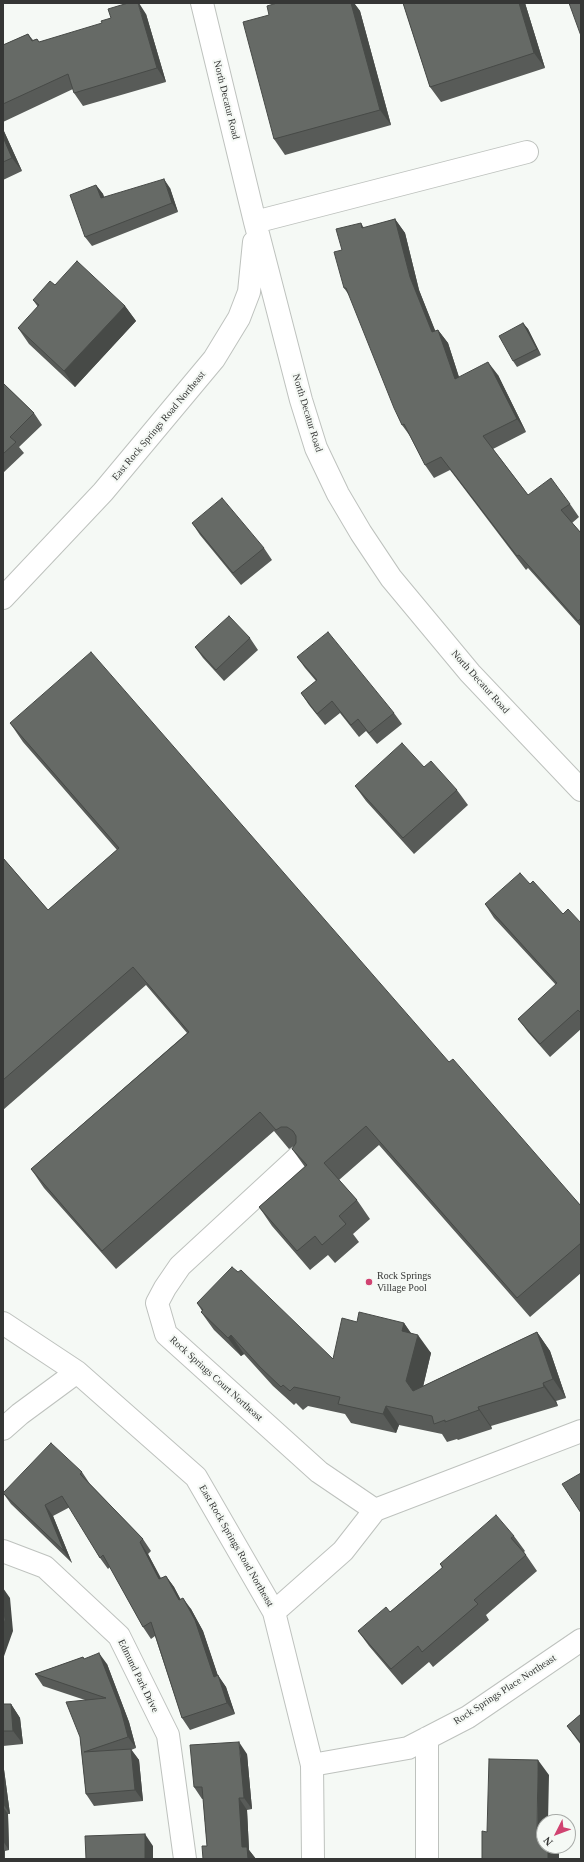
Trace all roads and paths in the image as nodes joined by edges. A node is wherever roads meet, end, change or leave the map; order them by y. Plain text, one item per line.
1 (202, 3) edge
2 (527, 152) dead end
3 (255, 222) junction
4 (3, 598) edge
5 (581, 790) edge
6 (297, 1158) edge
7 (3, 1323) edge
8 (77, 1372) junction
9 (3, 1429) edge
10 (581, 1431) edge
11 (375, 1510) junction
12 (3, 1550) edge
13 (274, 1612) junction
14 (581, 1640) edge
15 (427, 1738) junction
16 (312, 1765) junction
17 (185, 1859) edge
18 (313, 1859) edge
19 (426, 1859) edge

1 - 3 street, North Decatur Road
2 - 3 street
3 - 4 street, East Rock Springs Road Northeast
3 - 5 street, North Decatur Road
6 - 11 street, Rock Springs Court Northeast
7 - 8 street, East Rock Springs Road Northeast
8 - 9 street
8 - 13 street, East Rock Springs Road Northeast
10 - 11 street
11 - 13 street
12 - 17 street, Edmund Park Drive
13 - 16 street, East Rock Springs Road Northeast
14 - 15 street, Rock Springs Place Northeast
15 - 16 street, Rock Springs Place Northeast
15 - 19 street
16 - 18 street, East Rock Springs Road Northeast

